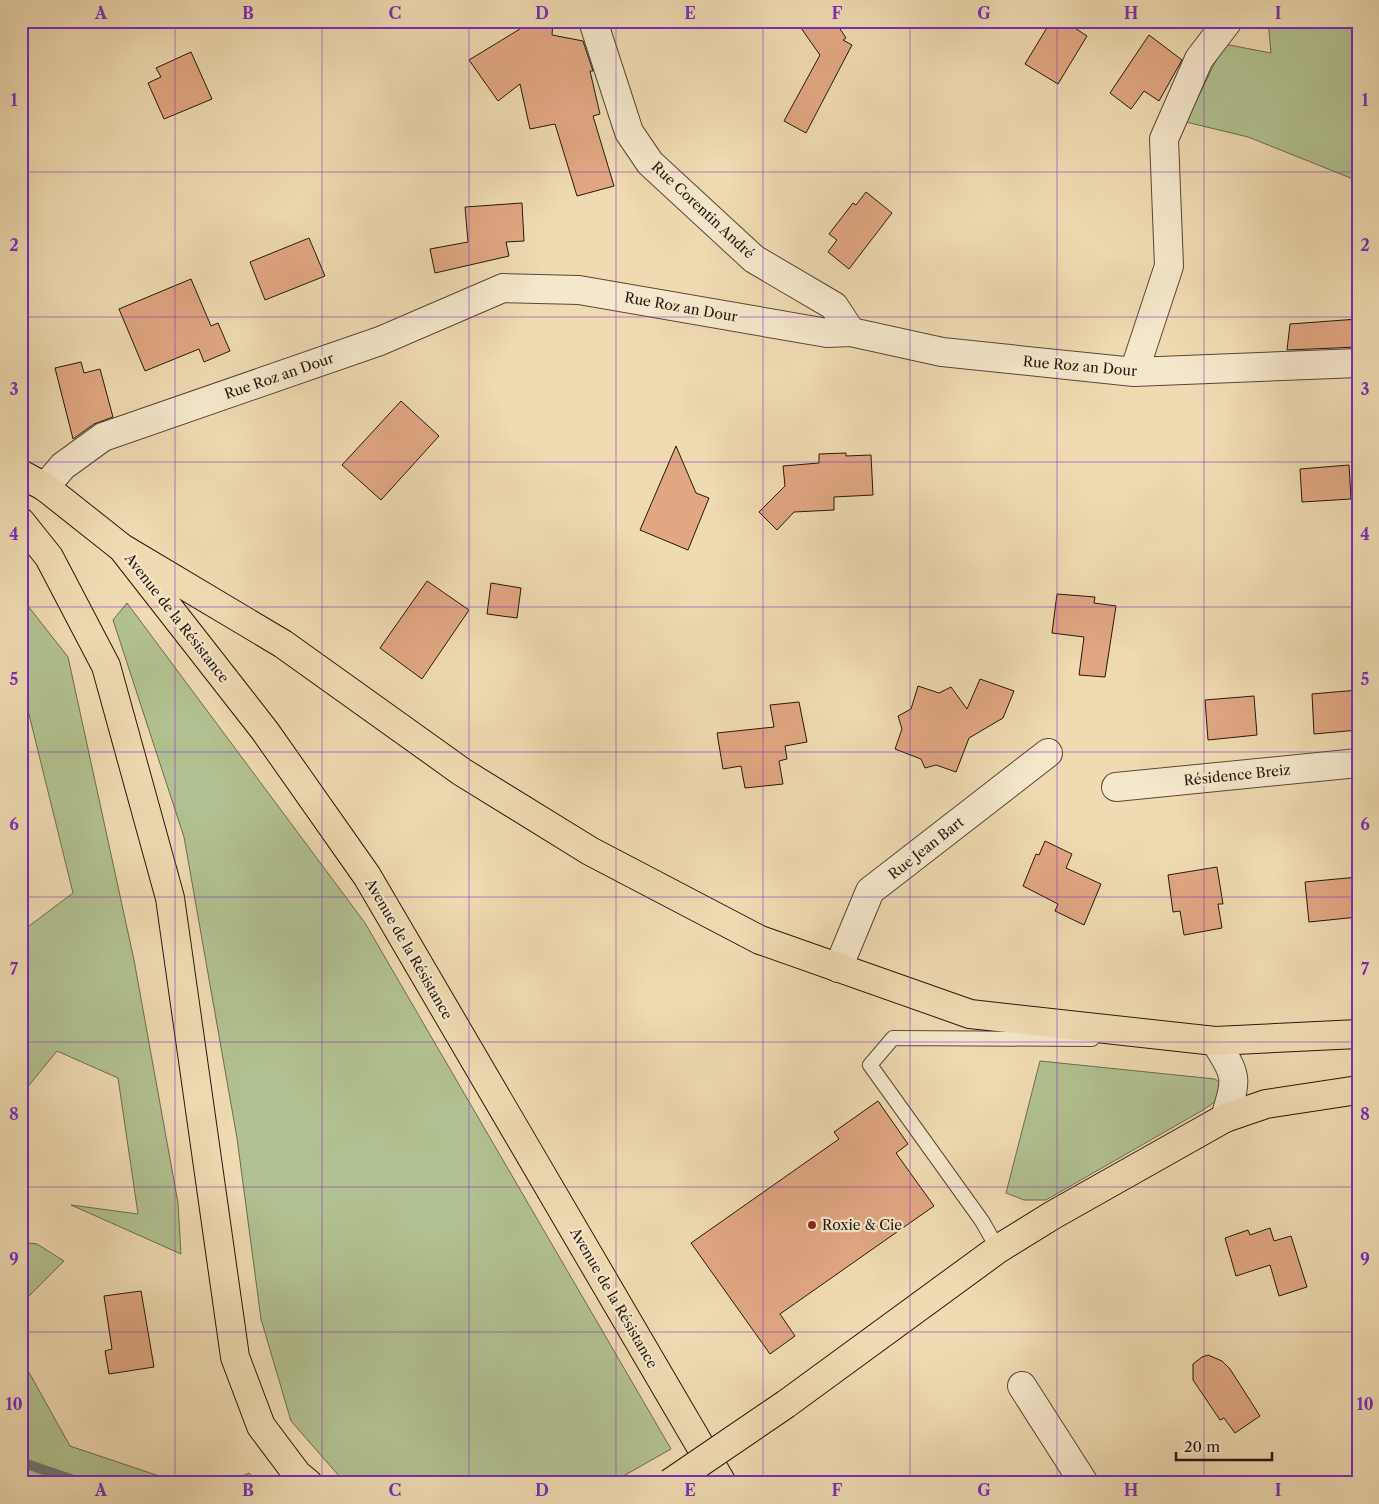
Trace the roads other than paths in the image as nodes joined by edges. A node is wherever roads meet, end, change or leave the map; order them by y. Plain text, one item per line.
1 (593, 21) edge
2 (1228, 21) edge
3 (851, 332) junction
4 (1358, 364) edge
5 (1134, 372) junction
6 (21, 474) edge
7 (45, 487) junction
8 (21, 522) edge
9 (122, 548) junction
10 (1048, 753) dead end
11 (1358, 762) edge
12 (1116, 787) dead end
13 (838, 968) junction
14 (1358, 1034) edge
15 (1215, 1041) junction
16 (1358, 1090) edge
17 (1225, 1118) junction
18 (998, 1249) junction
19 (1022, 1386) dead end
20 (308, 1483) edge
21 (670, 1483) edge
22 (722, 1483) edge
23 (1084, 1483) edge

1 - 3 street, Rue Corentin André
2 - 5 street
3 - 5 street, Rue Roz an Dour
3 - 7 street, Rue Roz an Dour
4 - 5 street, Rue Roz an Dour
6 - 7 main road, Avenue de la Résistance
7 - 9 main road, Avenue de la Résistance
8 - 20 main road
9 - 13 main road
9 - 22 main road, Avenue de la Résistance
10 - 13 street, Rue Jean Bart
11 - 12 street, Résidence Breiz
13 - 15 main road
14 - 15 main road
15 - 17 street
15 - 18 lane
16 - 17 main road
17 - 18 main road
18 - 21 main road, bridge
19 - 23 street

